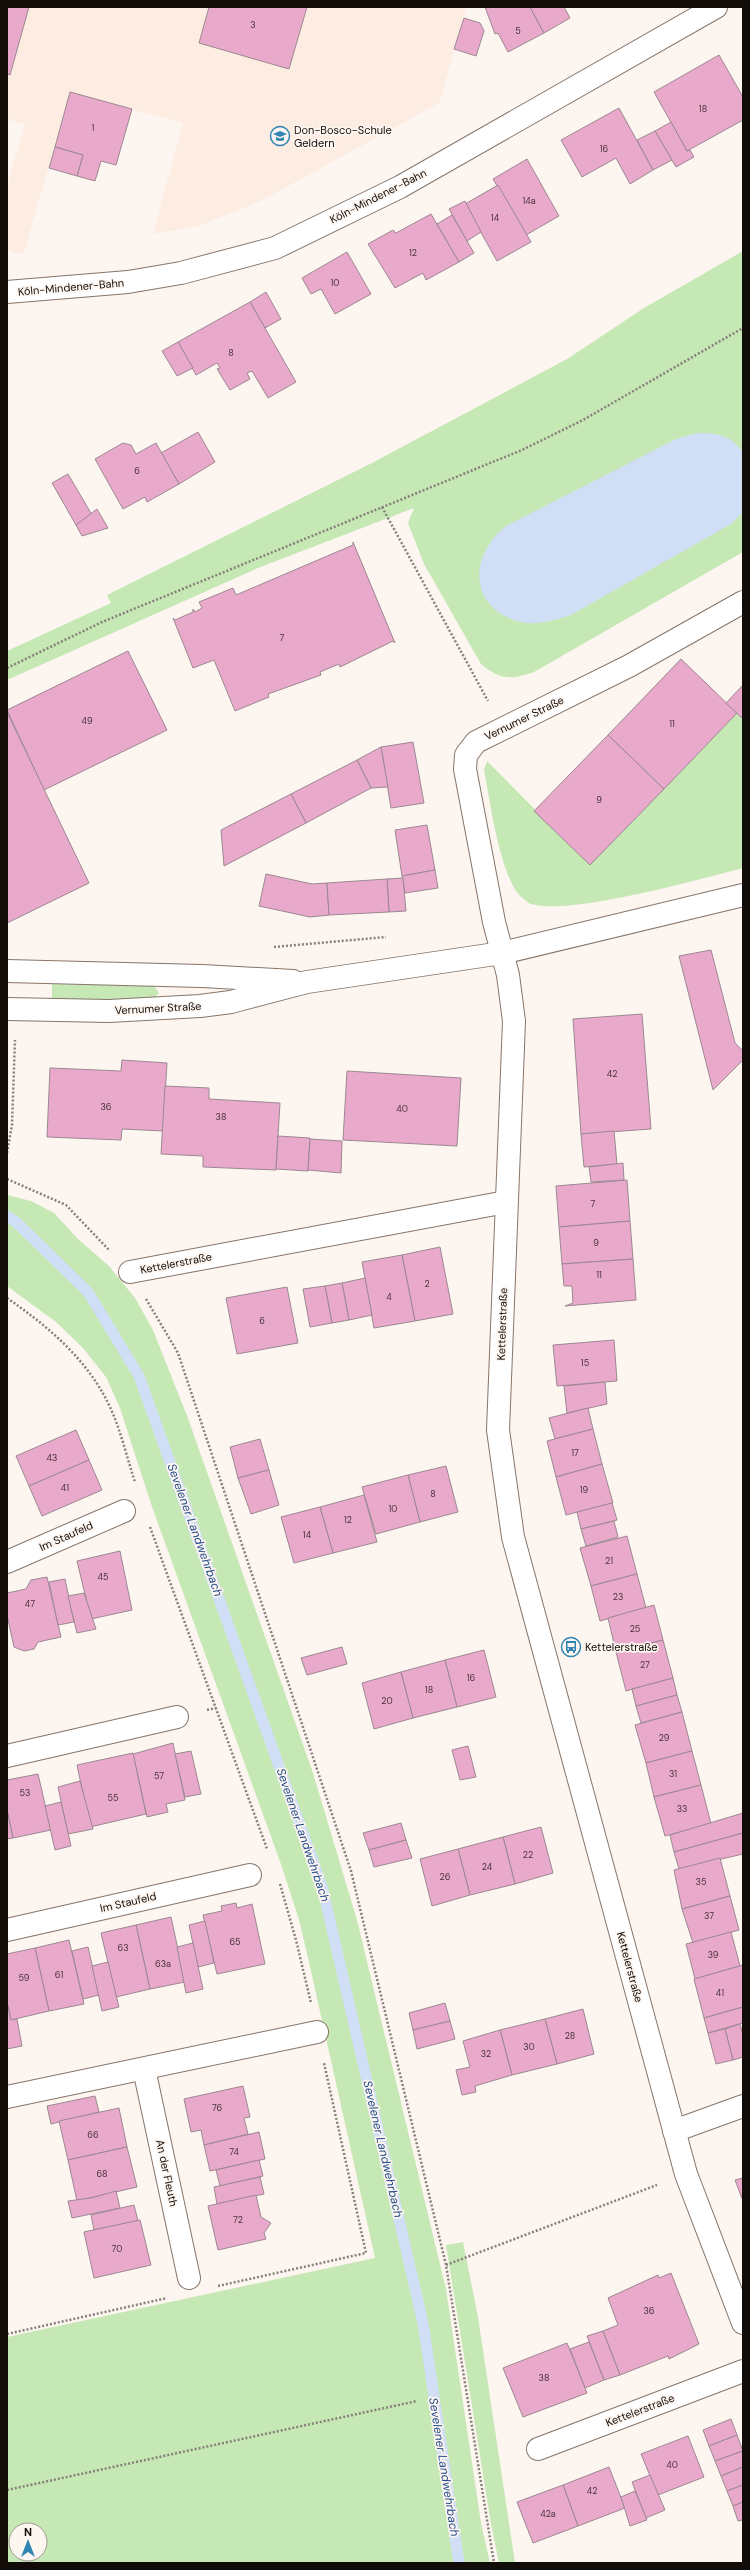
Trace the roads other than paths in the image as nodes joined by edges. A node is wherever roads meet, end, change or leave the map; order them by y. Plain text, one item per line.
1 (716, 7) edge
2 (7, 292) edge
3 (743, 602) edge
4 (743, 894) edge
5 (502, 953) junction
6 (7, 971) edge
7 (306, 982) junction
8 (7, 1009) edge
9 (506, 1202) junction
10 (130, 1272) road end
11 (124, 1511) dead end
12 (7, 1562) edge
13 (177, 1717) dead end
14 (7, 1756) edge
15 (250, 1875) dead end
16 (7, 1930) edge
17 (317, 2032) road end
18 (144, 2069) junction
19 (7, 2097) edge
20 (743, 2106) edge
21 (674, 2131) junction
22 (189, 2278) dead end
23 (743, 2323) edge
24 (743, 2371) edge
25 (538, 2449) dead end

1 - 2 street, Köln-Mindener-Bahn
3 - 5 street, Vernumer Straße
4 - 5 street, Vernumer Straße
5 - 7 street, Vernumer Straße
5 - 9 street, Kettelerstraße
6 - 7 street, Vernumer Straße
7 - 8 street, Vernumer Straße
9 - 10 street, Kettelerstraße
9 - 21 street, Kettelerstraße
11 - 12 street, Im Staufeld
13 - 14 street
15 - 16 street, Im Staufeld
17 - 18 street
18 - 19 street
18 - 22 street, An der Fleuth
20 - 21 street
21 - 23 street, Kettelerstraße
24 - 25 street, Kettelerstraße

